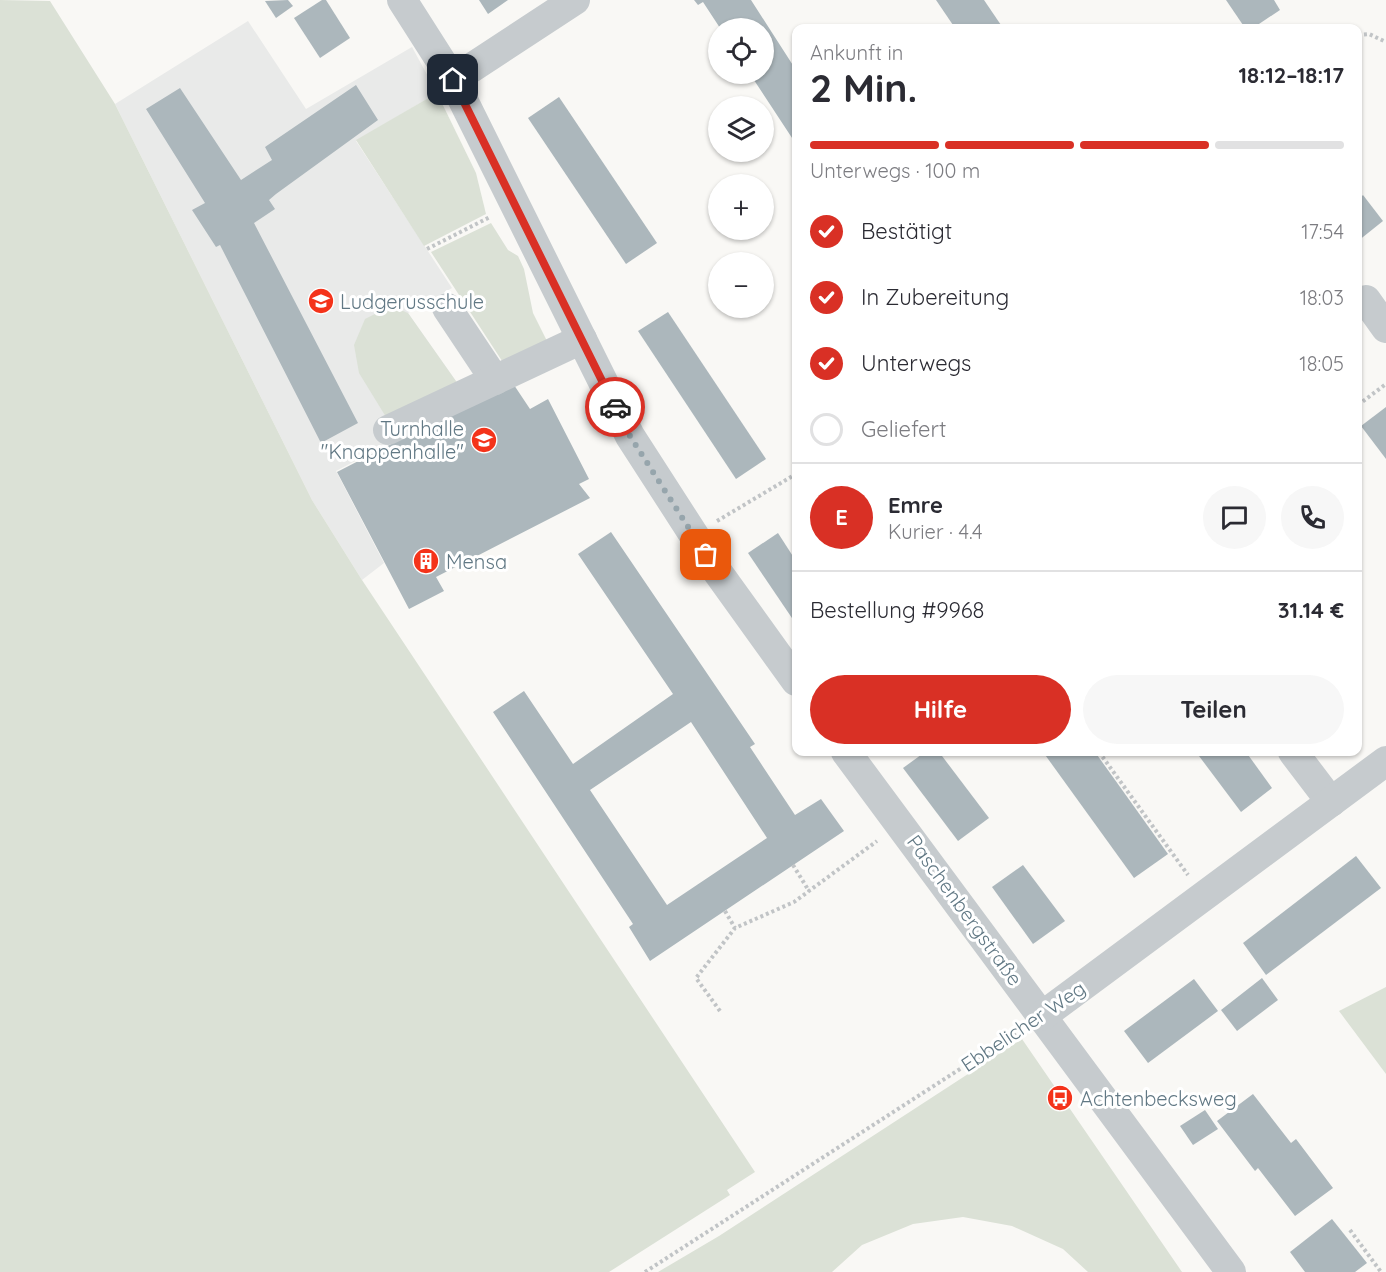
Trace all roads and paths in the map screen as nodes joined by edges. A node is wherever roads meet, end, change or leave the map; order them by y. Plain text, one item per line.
1 (402, 0) edge
2 (575, 0) edge
3 (1362, 35) edge
4 (1386, 42) edge
5 (453, 80) junction
6 (515, 204) junction
7 (427, 249) dead end
8 (1366, 300) dead end
9 (447, 308) dead end
10 (1386, 328) edge
11 (582, 339) junction
12 (495, 380) junction
13 (1386, 384) edge
14 (1362, 402) edge
15 (388, 430) dead end
16 (792, 476) edge
17 (694, 535) junction
18 (792, 675) edge
19 (849, 756) edge
20 (1102, 756) edge
21 (1296, 756) edge
22 (1386, 761) edge
23 (1331, 802) junction
24 (902, 823) junction
25 (793, 865) dead end
26 (809, 891) junction
27 (1204, 898) junction
28 (725, 911) dead end
29 (735, 928) junction
30 (720, 1011) dead end
31 (1042, 1016) junction
32 (1350, 1230) dead end
33 (645, 1272) edge
34 (1231, 1272) edge
35 (1381, 1272) edge

1 - 5 street
2 - 5 street
3 - 4 path
5 - 6 street
6 - 7 path
6 - 11 street
8 - 10 street
9 - 12 street
11 - 12 street
11 - 17 street
12 - 15 street
13 - 14 path
16 - 17 path
17 - 18 street
19 - 24 street, Paschenbergstraße
20 - 27 path
21 - 23 street
22 - 23 street, Ebbelicher Weg
23 - 27 street, Ebbelicher Weg
24 - 26 path
24 - 31 street, Paschenbergstraße
25 - 26 path
26 - 29 path
27 - 31 street, Ebbelicher Weg
28 - 29 path
29 - 30 path
31 - 33 path, Ebbelicher Weg
31 - 34 street, Paschenbergstraße
32 - 35 path

